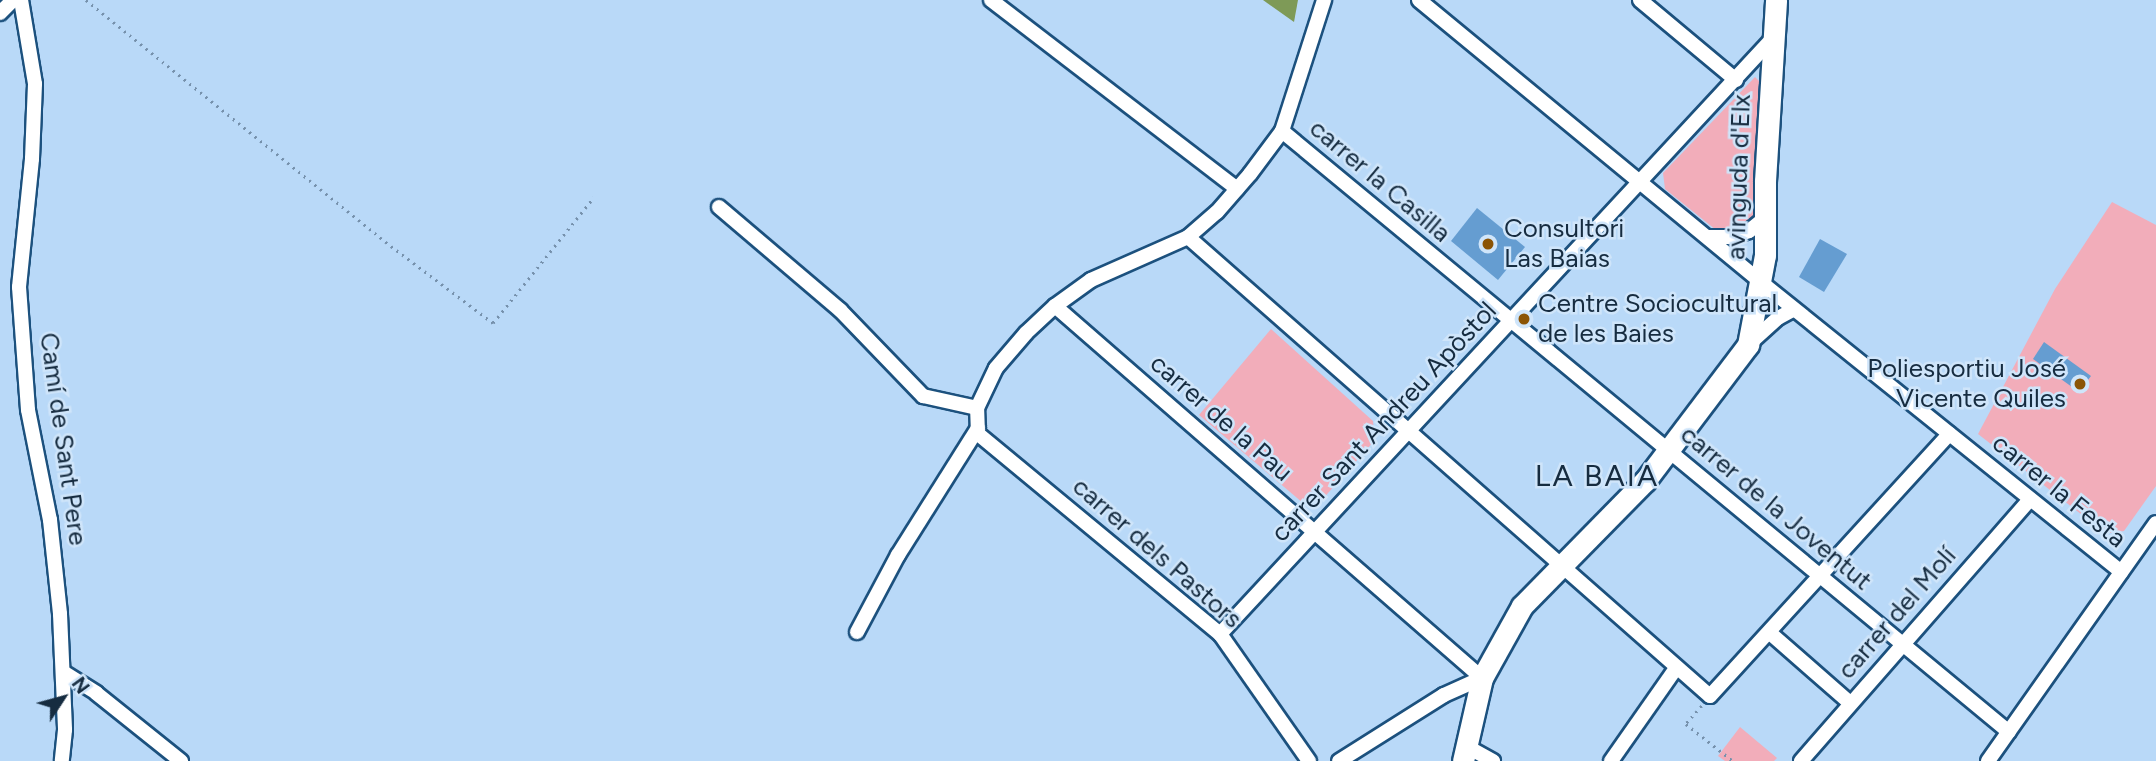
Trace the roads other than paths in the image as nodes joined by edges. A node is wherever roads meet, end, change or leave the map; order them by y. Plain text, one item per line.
1 (13, 0) edge
2 (21, 0) edge
3 (992, 0) edge
4 (1324, 0) edge
5 (1419, 0) edge
6 (1640, 0) edge
7 (1776, 0) edge
8 (0, 13) edge
9 (1774, 37) junction
10 (1735, 80) junction
11 (1282, 131) junction
12 (1642, 181) junction
13 (1237, 189) junction
14 (719, 207) dead end
15 (1765, 218) junction
16 (1188, 237) junction
17 (1708, 237) junction
18 (1762, 283) junction
19 (1055, 306) junction
20 (1794, 309) junction
21 (1511, 322) junction
22 (1748, 345) junction
23 (977, 408) junction
24 (978, 431) junction
25 (1408, 432) junction
26 (1949, 434) junction
27 (1668, 451) junction
28 (2030, 499) junction
29 (2156, 523) edge
30 (1315, 532) junction
31 (1560, 566) junction
32 (2121, 572) junction
33 (1821, 577) junction
34 (857, 632) dead end
35 (1770, 633) junction
36 (1220, 634) junction
37 (1903, 644) junction
38 (1676, 668) junction
39 (62, 672) junction
40 (1482, 678) junction
41 (1850, 703) junction
42 (2009, 732) junction
43 (1465, 754) edge
44 (62, 761) edge
45 (181, 761) edge
46 (1309, 761) edge
47 (1339, 761) edge
48 (1493, 761) edge
49 (1611, 761) edge
50 (1801, 761) edge
51 (1988, 761) edge

1 - 8 street
2 - 39 street, Camí de Sant Pere
3 - 13 street
4 - 11 street
5 - 12 street, carrer la Festa
6 - 10 street
7 - 9 main road, avinguda d'Elx
9 - 10 street, carrer Sant Andreu Apòstol
9 - 15 main road, avinguda d'Elx
10 - 12 street, carrer Sant Andreu Apòstol
11 - 13 street
11 - 21 street, carrer la Casilla
12 - 17 street, carrer la Festa
12 - 21 street, carrer Sant Andreu Apòstol
13 - 16 street
14 - 23 street
15 - 17 street
15 - 18 main road, avinguda d'Elx
16 - 19 street
16 - 25 street
17 - 18 street, carrer la Festa
18 - 20 street, carrer la Festa
18 - 22 main road, avinguda d'Elx
19 - 23 street
19 - 30 street, carrer de la Pau
20 - 22 street
20 - 26 street, carrer la Festa
21 - 25 street, carrer Sant Andreu Apòstol
21 - 27 street, carrer de la Joventut
22 - 27 main road, avinguda d'Elx
23 - 24 street
24 - 34 street
24 - 36 street, carrer dels Pastors
25 - 30 street, carrer Sant Andreu Apòstol
25 - 31 street
26 - 28 street, carrer la Festa
26 - 33 street
27 - 31 main road, avinguda d'Elx
27 - 33 street, carrer de la Joventut
28 - 32 street, carrer la Festa
28 - 37 street, carrer del Molí
29 - 32 street
30 - 36 street, carrer Sant Andreu Apòstol
30 - 40 street, carrer de la Pau
31 - 38 street
31 - 40 main road, avinguda d'Elx
32 - 42 street
33 - 35 street
33 - 37 street, carrer de la Joventut
35 - 38 street
35 - 41 street
36 - 46 street, carrer dels Pastors
37 - 41 street, carrer del Molí
37 - 42 street, carrer de la Joventut
38 - 49 street
39 - 44 street, Camí de Sant Pere
39 - 45 street
40 - 43 main road, avinguda d'Elx
40 - 47 street
41 - 50 street, carrer del Molí
42 - 51 street
43 - 48 street

